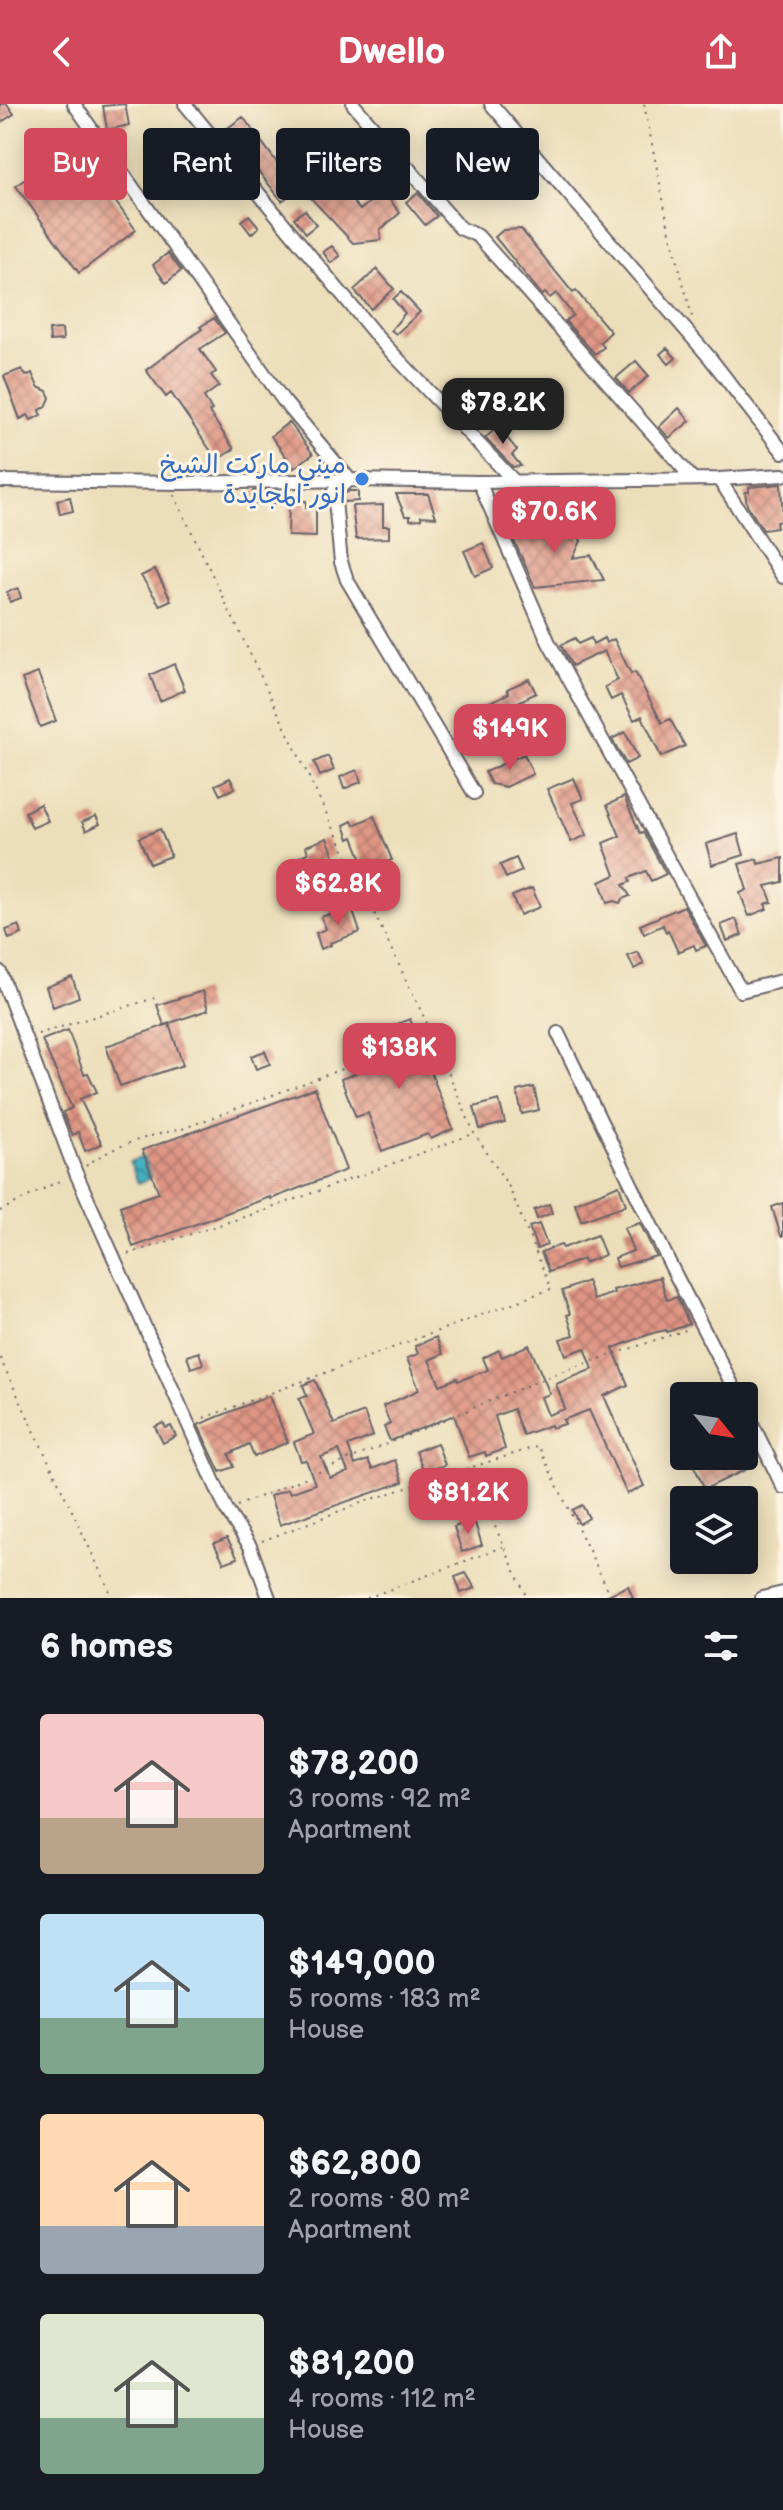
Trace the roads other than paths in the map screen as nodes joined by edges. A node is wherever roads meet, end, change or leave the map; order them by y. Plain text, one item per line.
1 (74, 104) edge
2 (185, 104) edge
3 (353, 104) edge
4 (491, 104) edge
5 (783, 452) edge
6 (783, 475) edge
7 (692, 478) junction
8 (719, 479) junction
9 (350, 480) junction
10 (513, 480) junction
11 (0, 481) edge
12 (479, 482) junction
13 (783, 577) edge
14 (474, 793) dead end
15 (0, 972) edge
16 (781, 981) dead end
17 (558, 1033) dead end
18 (731, 1382) edge
19 (758, 1436) edge
20 (783, 1487) edge
21 (783, 1593) edge
22 (269, 1598) edge
23 (762, 1598) edge

1 - 9 street
2 - 10 street
3 - 7 street
4 - 5 street
6 - 8 street
7 - 8 street
7 - 10 street
8 - 13 street
9 - 11 street
9 - 12 street
9 - 14 street
10 - 12 street
12 - 16 street
15 - 22 street
17 - 18 street
19 - 20 street
21 - 23 street

